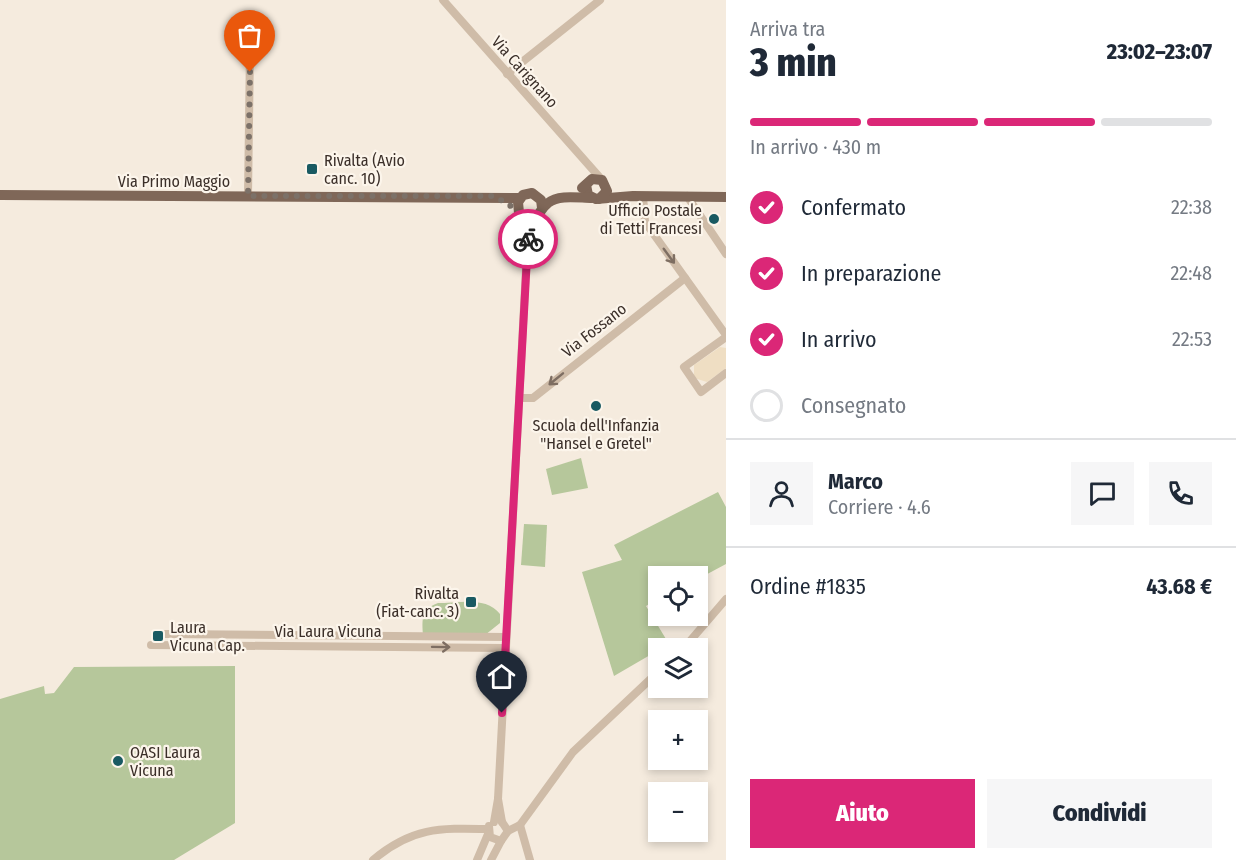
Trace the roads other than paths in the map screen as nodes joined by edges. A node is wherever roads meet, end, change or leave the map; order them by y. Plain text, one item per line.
1 (443, 0) edge
2 (600, 0) edge
3 (250, 49) dead end
4 (507, 75) junction
5 (586, 162) junction
6 (604, 182) junction
7 (586, 185) junction
8 (0, 195) edge
9 (248, 196) junction
10 (538, 196) junction
11 (638, 196) junction
12 (687, 196) junction
13 (726, 197) edge
14 (596, 198) junction
15 (520, 208) junction
16 (542, 208) junction
17 (534, 218) junction
18 (528, 231) junction
19 (726, 254) edge
20 (685, 278) junction
21 (726, 336) edge
22 (726, 373) edge
23 (519, 398) junction
24 (726, 599) edge
25 (165, 634) dead end
26 (506, 637) junction
27 (693, 638) edge
28 (151, 645) dead end
29 (505, 648) junction
30 (648, 681) edge
31 (522, 821) junction
32 (498, 827) junction
33 (498, 841) junction
34 (374, 860) edge
35 (478, 860) edge
36 (491, 860) edge
37 (530, 860) edge

1 - 4 street, Via Carignano
2 - 4 street
3 - 9 street
4 - 5 street, Via Carignano
5 - 6 street, Via Carignano
5 - 7 street
6 - 7 main road
6 - 11 main road
6 - 14 main road
7 - 10 main road
7 - 14 main road
8 - 9 main road, Via Primo Maggio
9 - 15 main road, Via Primo Maggio
10 - 15 main road
10 - 16 main road
11 - 12 main road
11 - 14 main road
11 -> 20 street
12 - 13 main road
12 - 19 street
14 - 16 main road
15 - 17 main road
15 - 18 street
16 - 17 main road
17 - 18 street
18 - 23 street
20 - 21 street
20 -> 23 street, Via Fossano
21 - 22 street
23 - 26 street
24 - 27 street
25 - 26 street, Via Laura Vicuna
26 - 29 street
28 -> 29 street, Via Laura Vicuna
29 - 32 street
30 - 31 street
31 - 32 street
31 - 37 street
32 - 33 street
32 - 33 street
32 - 34 street
32 - 35 street
33 - 35 street
33 - 36 street

